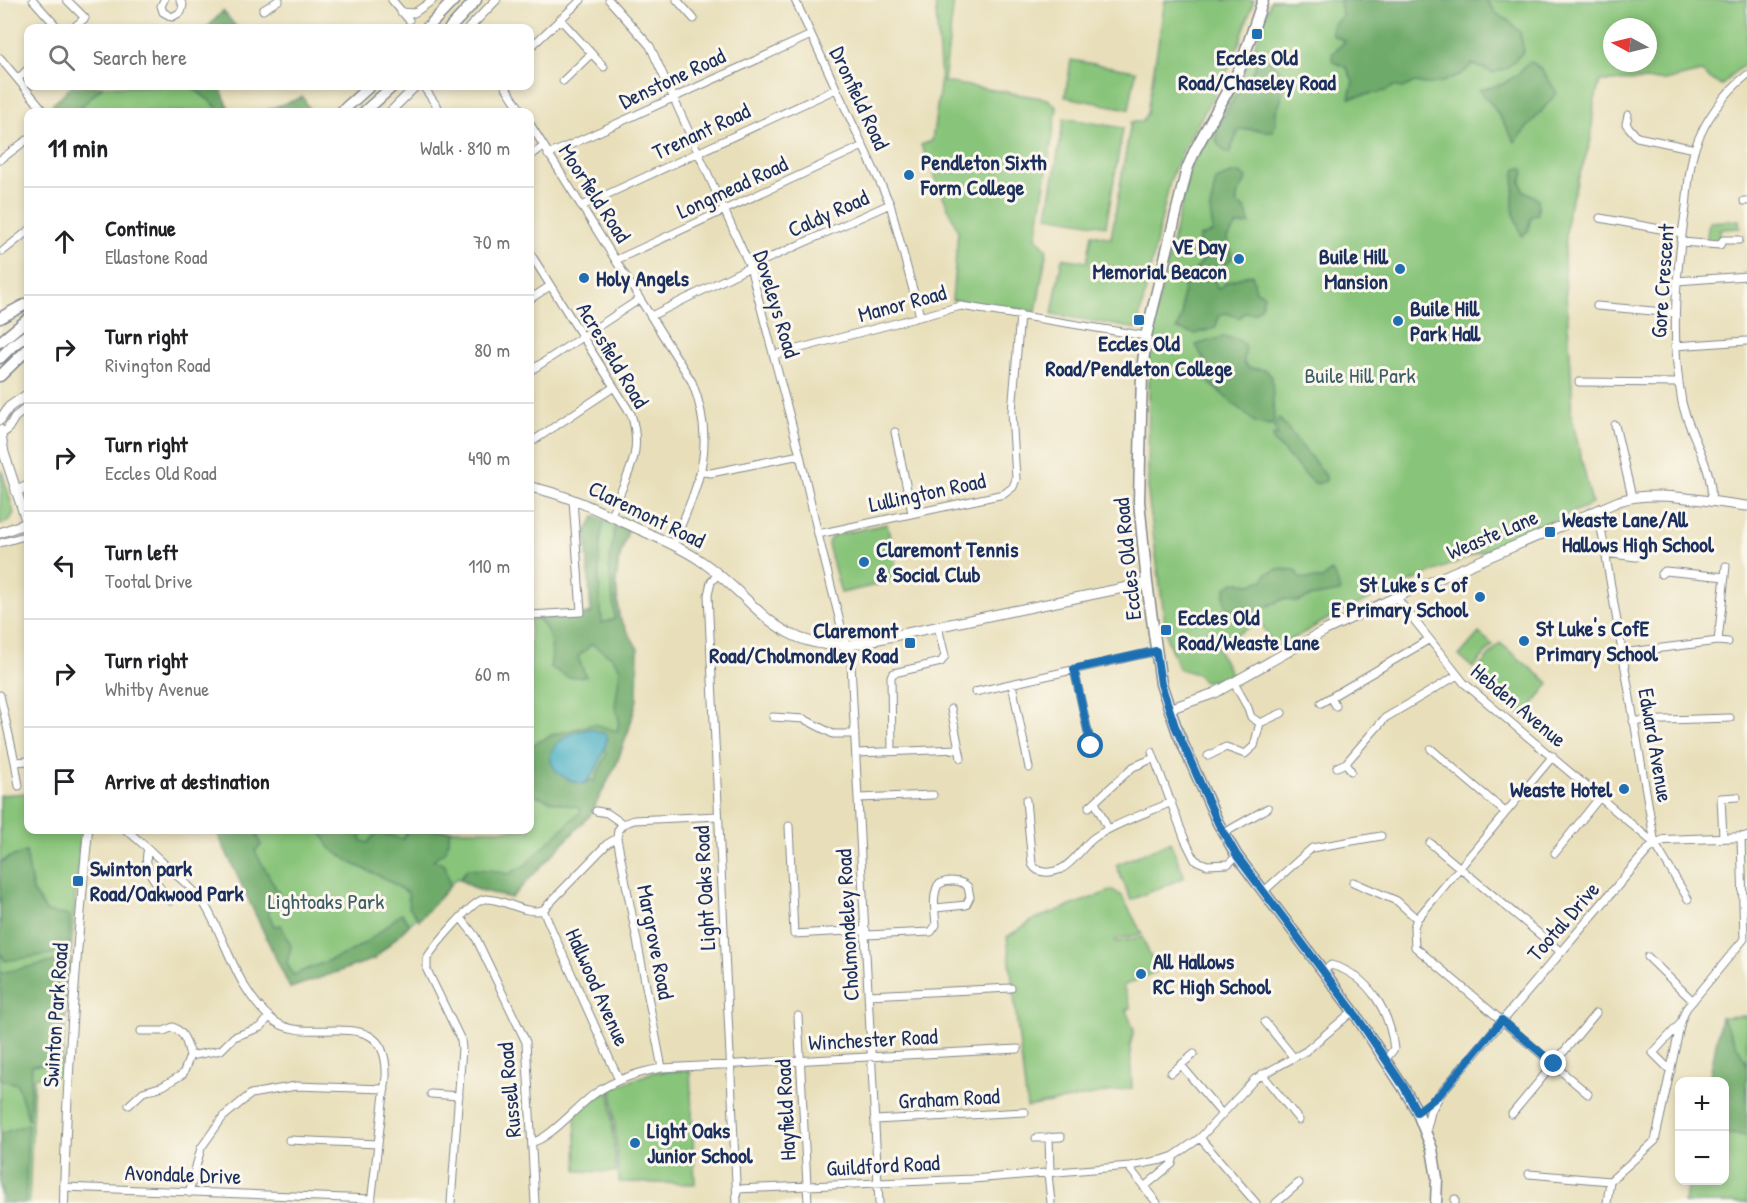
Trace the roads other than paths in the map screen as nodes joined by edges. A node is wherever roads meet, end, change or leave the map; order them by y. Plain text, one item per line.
1 (33, 0) edge
2 (67, 0) edge
3 (164, 0) edge
4 (180, 0) edge
5 (279, 0) edge
6 (392, 0) edge
7 (433, 0) edge
8 (454, 0) edge
9 (476, 0) edge
10 (496, 0) edge
11 (580, 0) edge
12 (609, 0) edge
13 (677, 0) edge
14 (795, 0) edge
15 (1263, 0) edge
16 (263, 10) dead end
17 (401, 12) junction
18 (560, 19) junction
19 (694, 19) dead end
20 (409, 20) dead end
21 (54, 24) edge
22 (78, 24) edge
23 (431, 24) edge
24 (454, 24) edge
25 (473, 24) edge
26 (811, 35) junction
27 (534, 44) dead end
28 (591, 54) junction
29 (0, 58) edge
30 (7, 66) junction
31 (604, 67) dead end
32 (0, 71) edge
33 (24, 73) edge
34 (1747, 75) edge
35 (18, 79) junction
36 (563, 81) dead end
37 (24, 86) edge
38 (836, 89) junction
39 (27, 90) edge
40 (366, 90) edge
41 (389, 90) edge
42 (412, 90) edge
43 (426, 90) edge
44 (508, 90) edge
45 (675, 97) junction
46 (42, 108) edge
47 (345, 108) edge
48 (368, 108) edge
49 (394, 108) edge
50 (438, 108) edge
51 (519, 108) edge
52 (1628, 115) dead end
53 (534, 130) edge
54 (24, 142) edge
55 (544, 146) junction
56 (863, 146) junction
57 (1695, 149) junction
58 (699, 152) junction
59 (534, 153) edge
60 (548, 154) junction
61 (0, 160) edge
62 (890, 204) junction
63 (582, 206) junction
64 (725, 210) junction
65 (1600, 218) dead end
66 (1682, 233) junction
67 (24, 234) edge
68 (1739, 240) dead end
69 (1681, 242) junction
70 (3, 251) dead end
71 (534, 260) edge
72 (616, 260) junction
73 (750, 267) junction
74 (1747, 276) edge
75 (1676, 281) junction
76 (550, 286) junction
77 (534, 296) edge
78 (640, 299) junction
79 (24, 305) edge
80 (1597, 306) dead end
81 (1675, 313) junction
82 (1020, 315) junction
83 (651, 316) junction
84 (920, 316) junction
85 (0, 318) edge
86 (24, 322) edge
87 (581, 336) junction
88 (1146, 336) junction
89 (24, 337) edge
90 (1747, 341) edge
91 (0, 342) edge
92 (1676, 346) junction
93 (24, 353) edge
94 (774, 355) junction
95 (0, 358) edge
96 (534, 368) edge
97 (0, 376) edge
98 (1579, 382) dead end
99 (1679, 383) junction
100 (614, 387) junction
101 (24, 397) edge
102 (24, 410) edge
103 (0, 420) edge
104 (1615, 425) dead end
105 (1, 432) edge
106 (895, 432) dead end
107 (534, 439) edge
108 (800, 455) junction
109 (702, 472) junction
110 (24, 488) edge
111 (534, 488) edge
112 (16, 491) junction
113 (1632, 497) junction
114 (573, 500) junction
115 (1711, 502) junction
116 (1747, 506) edge
117 (1598, 510) junction
118 (912, 513) junction
119 (24, 516) edge
120 (611, 516) junction
121 (24, 530) edge
122 (24, 531) edge
123 (0, 533) edge
124 (818, 534) junction
125 (0, 543) edge
126 (673, 545) junction
127 (1605, 553) junction
128 (1636, 557) dead end
129 (1726, 566) dead end
130 (718, 574) junction
131 (1661, 574) dead end
132 (1725, 577) junction
133 (1147, 583) junction
134 (1396, 597) junction
135 (534, 615) edge
136 (938, 627) junction
137 (1428, 640) junction
138 (1718, 641) junction
139 (1728, 642) dead end
140 (848, 646) junction
141 (1156, 651) junction
142 (1622, 653) junction
143 (1074, 669) junction
144 (1456, 676) junction
145 (1234, 682) junction
146 (1012, 684) junction
147 (975, 692) dead end
148 (0, 695) edge
149 (1331, 697) junction
150 (1321, 703) dead end
151 (1336, 706) dead end
152 (951, 709) dead end
153 (1168, 709) junction
154 (1282, 713) dead end
155 (773, 717) dead end
156 (1730, 718) dead end
157 (1633, 721) junction
158 (1260, 723) junction
159 (855, 734) junction
160 (1091, 746) dead end
161 (960, 749) junction
162 (1431, 749) dead end
163 (892, 751) junction
164 (856, 753) junction
165 (1208, 756) dead end
166 (1553, 756) junction
167 (962, 759) dead end
168 (24, 761) edge
169 (15, 762) junction
170 (1346, 763) junction
171 (1337, 767) dead end
172 (1029, 768) dead end
173 (1351, 771) dead end
174 (19, 786) dead end
175 (933, 795) dead end
176 (1600, 797) junction
177 (1737, 797) dead end
178 (859, 798) junction
179 (1026, 800) dead end
180 (1172, 802) junction
181 (1268, 808) dead end
182 (596, 811) dead end
183 (1505, 812) junction
184 (718, 816) junction
185 (623, 824) junction
186 (1652, 824) junction
187 (1634, 825) junction
188 (789, 826) dead end
189 (1108, 829) junction
190 (1224, 833) junction
191 (88, 834) edge
192 (131, 834) edge
193 (1381, 836) dead end
194 (1723, 837) junction
195 (1744, 837) edge
196 (617, 838) junction
197 (1430, 843) dead end
198 (1655, 844) junction
199 (148, 849) junction
200 (1554, 853) dead end
201 (1237, 856) junction
202 (1459, 868) junction
203 (1353, 882) dead end
204 (1263, 891) junction
205 (1688, 899) dead end
206 (171, 901) dead end
207 (935, 908) junction
208 (543, 910) junction
209 (461, 918) junction
210 (1417, 919) junction
211 (866, 932) junction
212 (1561, 952) junction
213 (1648, 957) dead end
214 (1323, 971) junction
215 (1011, 988) dead end
216 (869, 995) junction
217 (1693, 1001) junction
218 (1353, 1011) junction
219 (1596, 1013) dead end
220 (798, 1016) dead end
221 (269, 1017) junction
222 (1502, 1020) junction
223 (1265, 1022) dead end
224 (1680, 1023) junction
225 (141, 1031) dead end
226 (1018, 1049) dead end
227 (1194, 1054) dead end
228 (190, 1056) junction
229 (872, 1056) junction
230 (1294, 1058) junction
231 (1385, 1060) junction
232 (802, 1061) junction
233 (730, 1063) junction
234 (1554, 1064) junction
235 (1181, 1065) junction
236 (662, 1068) junction
237 (1671, 1071) junction
238 (1171, 1073) dead end
239 (1262, 1074) junction
240 (619, 1080) junction
241 (385, 1089) junction
242 (431, 1094) dead end
243 (1440, 1094) junction
244 (1588, 1094) dead end
245 (459, 1096) junction
246 (129, 1105) dead end
247 (1025, 1112) dead end
248 (1417, 1112) junction
249 (1222, 1114) junction
250 (1512, 1114) dead end
251 (875, 1120) junction
252 (1299, 1120) dead end
253 (1425, 1130) junction
254 (1049, 1137) junction
255 (1061, 1137) dead end
256 (1036, 1138) dead end
257 (1200, 1138) junction
258 (289, 1140) dead end
259 (532, 1142) junction
260 (378, 1144) junction
261 (1174, 1156) junction
262 (1130, 1166) junction
263 (1049, 1172) junction
264 (1529, 1174) dead end
265 (1610, 1181) junction
266 (878, 1182) junction
267 (1299, 1183) dead end
268 (807, 1186) junction
269 (64, 1187) junction
270 (1144, 1187) junction
271 (737, 1189) junction
272 (189, 1193) junction
273 (371, 1201) edge
274 (64, 1203) edge
275 (451, 1203) edge
276 (535, 1203) edge
277 (737, 1203) edge
278 (808, 1203) edge
279 (879, 1203) edge
280 (1051, 1203) edge
281 (1157, 1203) edge
282 (1256, 1203) edge
283 (1276, 1203) edge
284 (1436, 1203) edge
285 (1607, 1203) edge

1 - 21 street
2 - 22 street
3 - 4 street
5 - 16 street
6 - 17 street
7 - 17 street
8 - 23 main road
9 - 24 main road
10 - 25 street
11 - 18 street
12 - 45 street, Doveleys Road
13 - 19 street
14 - 26 street, Dronfield Road
15 - 88 main road, Eccles Old Road
17 - 20 street
18 - 27 street
18 - 28 street
26 - 38 street, Dronfield Road
26 - 45 street, Denstone Road
28 - 31 street
28 - 36 street
29 - 30 street
30 - 32 street
30 - 35 street
33 - 35 street
34 - 57 street, Gore Crescent
35 - 37 street
38 - 56 street, Dronfield Road
38 - 58 street, Trenant Road
39 - 46 street
40 - 47 main road
41 - 48 main road
42 - 49 street
43 - 50 street
44 - 51 street
45 - 58 street, Doveleys Road
45 - 60 street, Denstone Road
52 - 57 street
53 - 55 street, Moorfield Road
54 - 61 street
55 - 59 street
55 - 60 street, Moorfield Road
56 - 62 street, Dronfield Road
56 - 64 street, Longmead Road
57 - 66 street, Gore Crescent
58 - 63 street, Trenant Road
58 - 64 street, Doveleys Road
60 - 63 street, Moorfield Road
62 - 73 street, Caldy Road
62 - 84 street, Dronfield Road
63 - 72 street, Moorfield Road
64 - 72 street, Longmead Road
64 - 73 street, Doveleys Road
65 - 66 street
66 - 69 street, Gore Crescent
67 - 70 street
68 - 69 street
69 - 75 street, Gore Crescent
71 - 76 street, Acresfield Road
72 - 78 street, Moorfield Road
73 - 83 street, Caldy Road
73 - 94 street, Doveleys Road
74 - 75 street
75 - 81 street, Gore Crescent
76 - 77 street
76 - 87 street, Acresfield Road
78 - 83 street, Moorfield Road
78 - 87 street
79 - 85 main road
80 - 81 street
81 - 92 street, Gore Crescent
82 - 84 street, Manor Road
82 - 88 street, Manor Road
82 - 118 street, Lullington Road
83 - 109 street, Moorfield Road
84 - 94 street, Manor Road
86 - 91 main road
87 - 96 street
87 - 100 street, Acresfield Road
88 - 133 main road, Eccles Old Road
89 - 95 main road
90 - 92 street
92 - 99 street, Gore Crescent
93 - 97 main road
94 - 108 street, Doveleys Road
98 - 99 street
99 - 115 street, Gore Crescent
100 - 107 street
100 - 120 street, Acresfield Road
101 - 103 main road
102 - 105 street
104 - 113 street
105 - 112 main road
106 - 118 street
108 - 109 street
108 - 124 street, Doveleys Road
109 - 126 street, Moorfield Road
110 - 112 main road
111 - 114 main road, Claremont Road
112 - 119 main road
113 - 115 main road, Weaste Lane
113 - 117 main road, Weaste Lane
114 - 120 main road, Claremont Road
114 - 135 street
115 - 116 main road, Weaste Lane
117 - 127 street, Edward Avenue
117 - 134 main road, Weaste Lane
118 - 124 street, Lullington Road
120 - 126 main road, Claremont Road
121 - 123 main road
122 - 125 street
124 - 140 street, Doveleys Road
126 - 130 main road, Claremont Road
127 - 128 street
127 - 142 street, Edward Avenue
129 - 132 street
130 - 140 main road, Claremont Road
130 - 184 street, Light Oaks Road
131 - 132 street
132 - 138 street
133 - 136 main road, Claremont Road
133 - 141 main road, Eccles Old Road
134 - 137 street, Hebden Avenue
134 - 145 main road, Weaste Lane
136 - 140 main road, Claremont Road
136 - 163 street
137 - 144 street, Hebden Avenue
137 - 149 street
138 - 139 street
138 - 142 street
140 - 159 street, Cholmondeley Road
141 - 143 street
141 - 153 main road, Eccles Old Road
142 - 157 street, Edward Avenue
143 - 146 street
143 - 160 street
144 - 166 street, Hebden Avenue
144 - 170 street
145 - 153 main road, Weaste Lane
145 - 158 street
146 - 147 street
146 - 172 street
148 - 169 street
149 - 150 street
149 - 151 street
152 - 161 street
153 - 190 main road, Eccles Old Road
154 - 158 street
155 - 159 street
156 - 157 street
157 - 186 street, Edward Avenue
158 - 165 street
159 - 164 street, Cholmondeley Road
161 - 163 street
161 - 167 street
162 - 183 street
163 - 164 street
164 - 178 street, Cholmondeley Road
166 - 176 street, Hebden Avenue
166 - 183 street
168 - 169 street
169 - 174 street
170 - 171 street
170 - 173 street
175 - 178 street
176 - 187 street, Hebden Avenue
176 - 200 street
177 - 194 street
178 - 211 street, Cholmondeley Road
179 - 189 street
180 - 189 street
180 - 189 street
180 - 201 street
181 - 190 street
182 - 185 street
183 - 202 street
184 - 185 street
184 - 233 street, Light Oaks Road
185 - 196 street
186 - 187 street
186 - 198 street, Edward Avenue
187 - 198 street, Hebden Avenue
188 - 211 street
190 - 201 main road, Eccles Old Road
191 - 269 street, Swinton Park Road
192 - 199 street
193 - 204 street
194 - 195 street
194 - 198 street
195 - 217 street
196 - 208 street
196 - 236 street, Margrove Road
197 - 202 street
198 - 205 street
198 - 212 street, Tootal Drive
199 - 206 street
199 - 221 street
201 - 204 main road, Eccles Old Road
202 - 210 street
202 - 212 street
203 - 210 street
204 - 214 main road, Eccles Old Road
207 - 207 street
207 - 211 street
208 - 209 street
208 - 240 street, Hallwood Avenue
209 - 245 street
209 - 259 street, Russell Road
210 - 222 street
211 - 216 street, Cholmondeley Road
212 - 222 street, Tootal Drive
213 - 217 street
214 - 218 main road, Eccles Old Road
214 - 231 street
215 - 216 street
216 - 229 street, Cholmondeley Road
217 - 224 street
218 - 230 street
218 - 231 main road, Eccles Old Road
219 - 234 street
220 - 232 street, Hayfield Road
221 - 228 street
221 - 241 street
222 - 234 street
222 - 243 street, Tootal Drive
223 - 230 street
224 - 237 street
224 - 237 street
225 - 228 street
226 - 229 street, Winchester Road
227 - 235 street
228 - 246 street
229 - 232 street, Winchester Road
229 - 251 street, Cholmondeley Road
230 - 239 street
231 - 248 main road, Eccles Old Road
232 - 233 street, Winchester Road
232 - 268 street, Hayfield Road
233 - 236 street, Winchester Road
233 - 271 street, Light Oaks Road
234 - 244 street
234 - 250 street
235 - 238 street
235 - 249 street
236 - 240 street, Winchester Road
237 - 265 street
239 - 249 street
239 - 252 street
240 - 259 street, Winchester Road
241 - 260 street
241 - 272 street
242 - 245 street
243 - 248 street, Tootal Drive
243 - 253 street, Tootal Drive
245 - 275 street
247 - 251 street, Graham Road
248 - 253 main road, Eccles Old Road
249 - 257 street
251 - 266 street, Cholmondeley Road
253 - 284 main road, Eccles Old Road
254 - 255 street
254 - 256 street
254 - 263 street
257 - 261 street
257 - 282 street
258 - 260 street
259 - 276 street, Russell Road
260 - 273 street
261 - 262 street, Guildford Road
261 - 270 street
262 - 263 street, Guildford Road
262 - 270 street
263 - 266 street, Guildford Road
263 - 280 street
264 - 265 street
265 - 285 street
266 - 268 street, Guildford Road
266 - 279 street, Cholmondeley Road
267 - 283 street
268 - 271 street, Guildford Road
268 - 278 street, Hayfield Road
269 - 272 street, Avondale Drive
269 - 274 street, Swinton Park Road
270 - 281 street
271 - 277 street, Light Oaks Road
272 - 273 street, Avondale Drive

